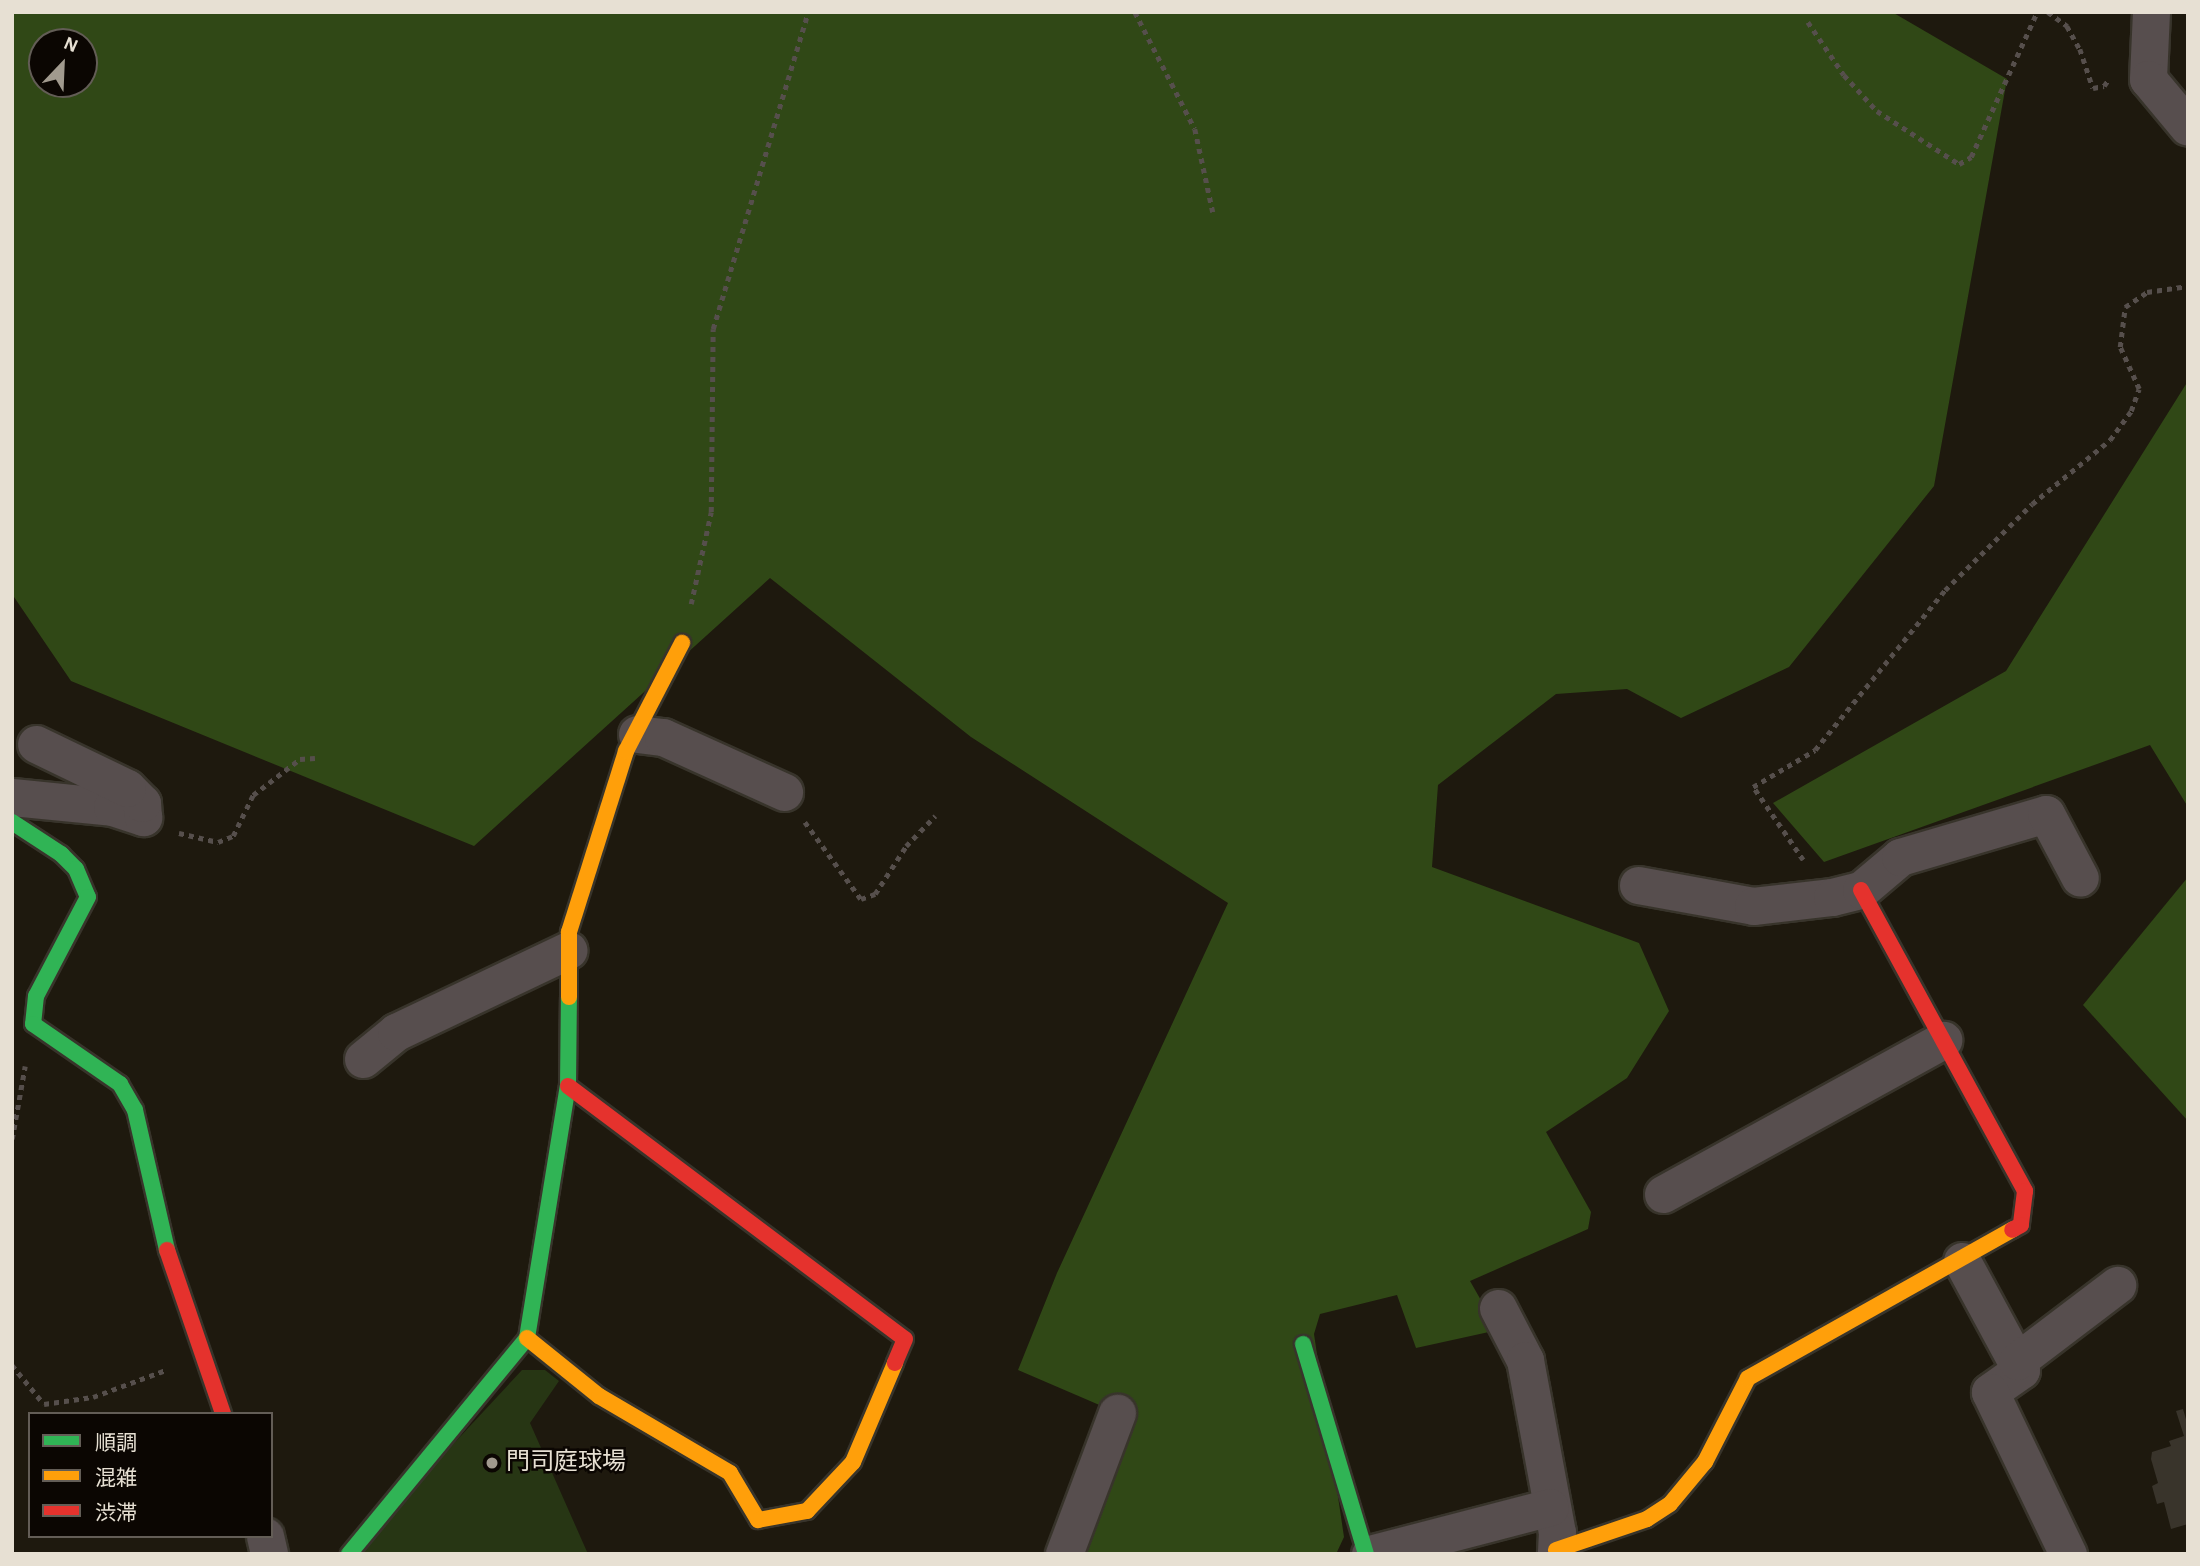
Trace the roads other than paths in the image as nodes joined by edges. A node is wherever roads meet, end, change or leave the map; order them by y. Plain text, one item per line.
1 (2151, 12) edge
2 (2188, 127) edge
3 (682, 643) road end
4 (637, 734) junction
5 (36, 744) dead end
6 (784, 792) road end
7 (12, 797) edge
8 (12, 822) edge
9 (2080, 878) dead end
10 (1637, 884) dead end
11 (1846, 893) junction
12 (569, 950) junction
13 (1943, 1040) junction
14 (363, 1059) dead end
15 (568, 1086) junction
16 (1663, 1194) dead end
17 (1962, 1261) junction
18 (2117, 1285) dead end
19 (1498, 1308) dead end
20 (527, 1338) junction
21 (1303, 1344) dead end
22 (2017, 1361) junction
23 (222, 1412) edge
24 (1117, 1413) dead end
25 (1550, 1507) junction
26 (1556, 1552) edge
27 (349, 1554) edge
28 (1064, 1554) edge
29 (1368, 1554) edge
30 (2068, 1554) edge

1 - 2 street
3 - 4 street
4 - 6 street
4 - 12 street
5 - 7 street
8 - 23 street
9 - 11 street
10 - 11 street
11 - 13 street
12 - 14 street
12 - 15 street
13 - 16 street
13 - 17 street
15 - 20 street
15 - 20 street
17 - 22 street
17 - 26 street
18 - 22 street
19 - 25 street
20 - 27 street
21 - 29 street
22 - 30 street
24 - 28 street
25 - 26 street
25 - 29 street

